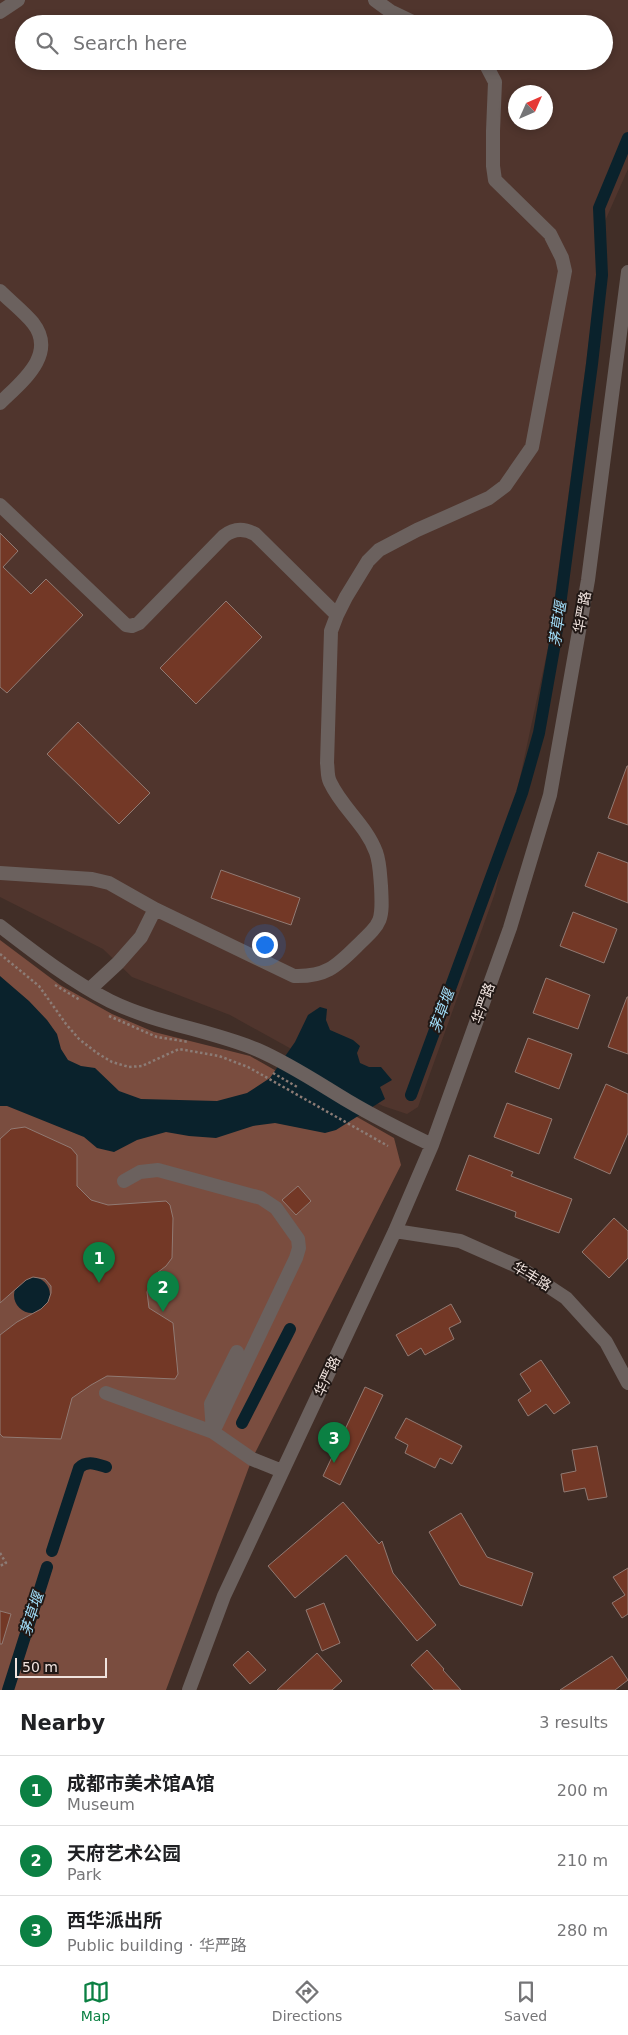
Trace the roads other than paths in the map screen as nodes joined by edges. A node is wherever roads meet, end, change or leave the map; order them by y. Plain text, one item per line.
1 (18, 0) edge
2 (375, 0) edge
3 (0, 12) edge
4 (398, 15) edge
5 (489, 70) edge
6 (628, 272) edge
7 (0, 291) edge
8 (0, 403) edge
9 (0, 505) edge
10 (337, 615) junction
11 (0, 874) edge
12 (155, 910) junction
13 (0, 926) edge
14 (90, 989) junction
15 (432, 1145) junction
16 (124, 1181) dead end
17 (395, 1231) junction
18 (237, 1352) dead end
19 (628, 1383) edge
20 (106, 1393) dead end
21 (213, 1432) junction
22 (282, 1472) junction
23 (189, 1690) edge

1 - 3 street
2 - 4 street
5 - 10 street
6 - 15 street, 华严路
7 - 8 street
9 - 10 street
10 - 12 street
11 - 12 street
12 - 14 street
13 - 14 street
14 - 15 street
15 - 17 street, 华严路
16 - 21 street
17 - 19 street, 华丰路
17 - 22 street, 华严路
18 - 21 street
20 - 21 street
21 - 22 street
22 - 23 street, 华严路

